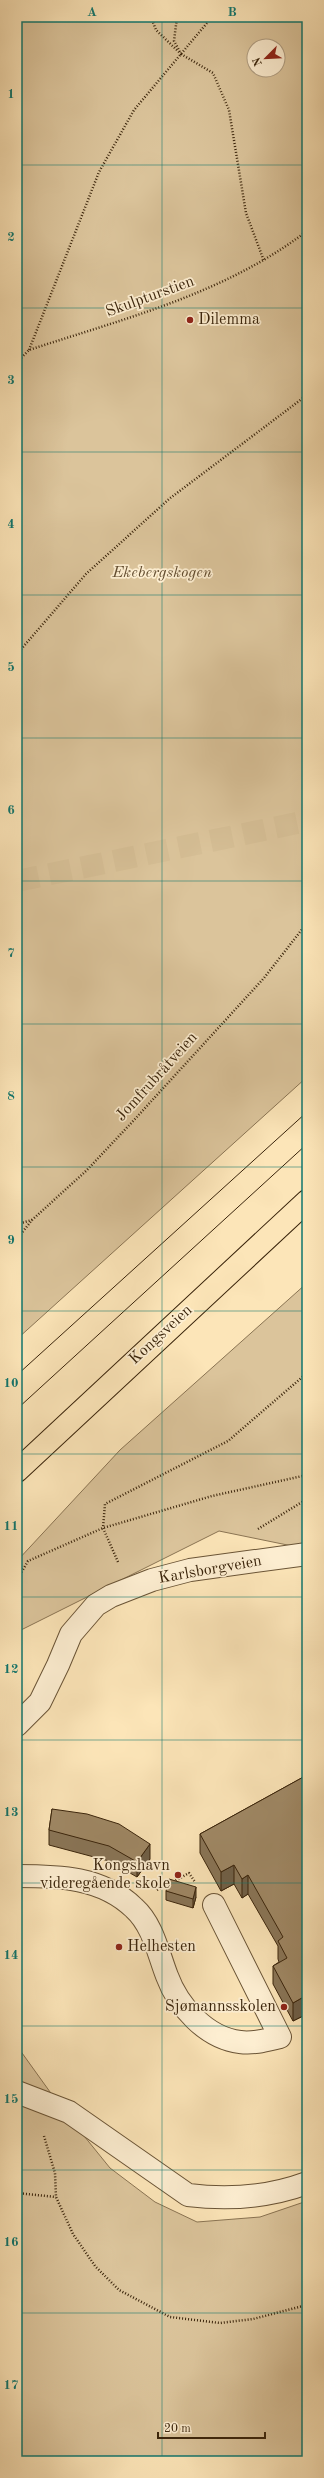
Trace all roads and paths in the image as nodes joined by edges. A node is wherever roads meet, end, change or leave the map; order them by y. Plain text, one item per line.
1 (151, 17) edge
2 (177, 17) edge
3 (212, 17) edge
4 (181, 54) junction
5 (307, 231) edge
6 (264, 261) junction
7 (29, 350) junction
8 (17, 362) edge
9 (307, 395) edge
10 (17, 654) edge
11 (307, 923) edge
12 (307, 1201) edge
13 (32, 1220) junction
14 (17, 1224) edge
15 (17, 1239) edge
16 (307, 1373) edge
17 (17, 1471) edge
18 (307, 1475) edge
19 (103, 1528) junction
20 (307, 1554) edge
21 (17, 1580) edge
22 (130, 1588) junction
23 (17, 1725) edge
24 (17, 1876) edge
25 (168, 1885) edge
26 (198, 1888) dead end
27 (214, 1905) dead end
28 (26, 2095) edge
29 (307, 2183) edge
30 (17, 2193) edge
31 (56, 2196) junction
32 (307, 2305) edge

1 - 4 path
2 - 4 path
3 - 4 path
4 - 6 path
4 - 7 path
5 - 6 path, Skulpturstien
6 - 7 path, Skulpturstien
7 - 8 path, Skulpturstien
9 - 10 path
11 - 13 path, Jomfrubråtveien
12 - 17 main road, Kongsveien
13 - 14 path
13 - 15 path, Jomfrubråtveien
16 - 19 path
18 - 19 path
19 - 21 path
19 - 22 path
20 - 22 street, Karlsborgveien
22 - 23 street, Karlsborgveien
24 - 27 street
25 - 26 path
28 - 29 street
28 - 31 path
30 - 31 path
31 - 32 path

